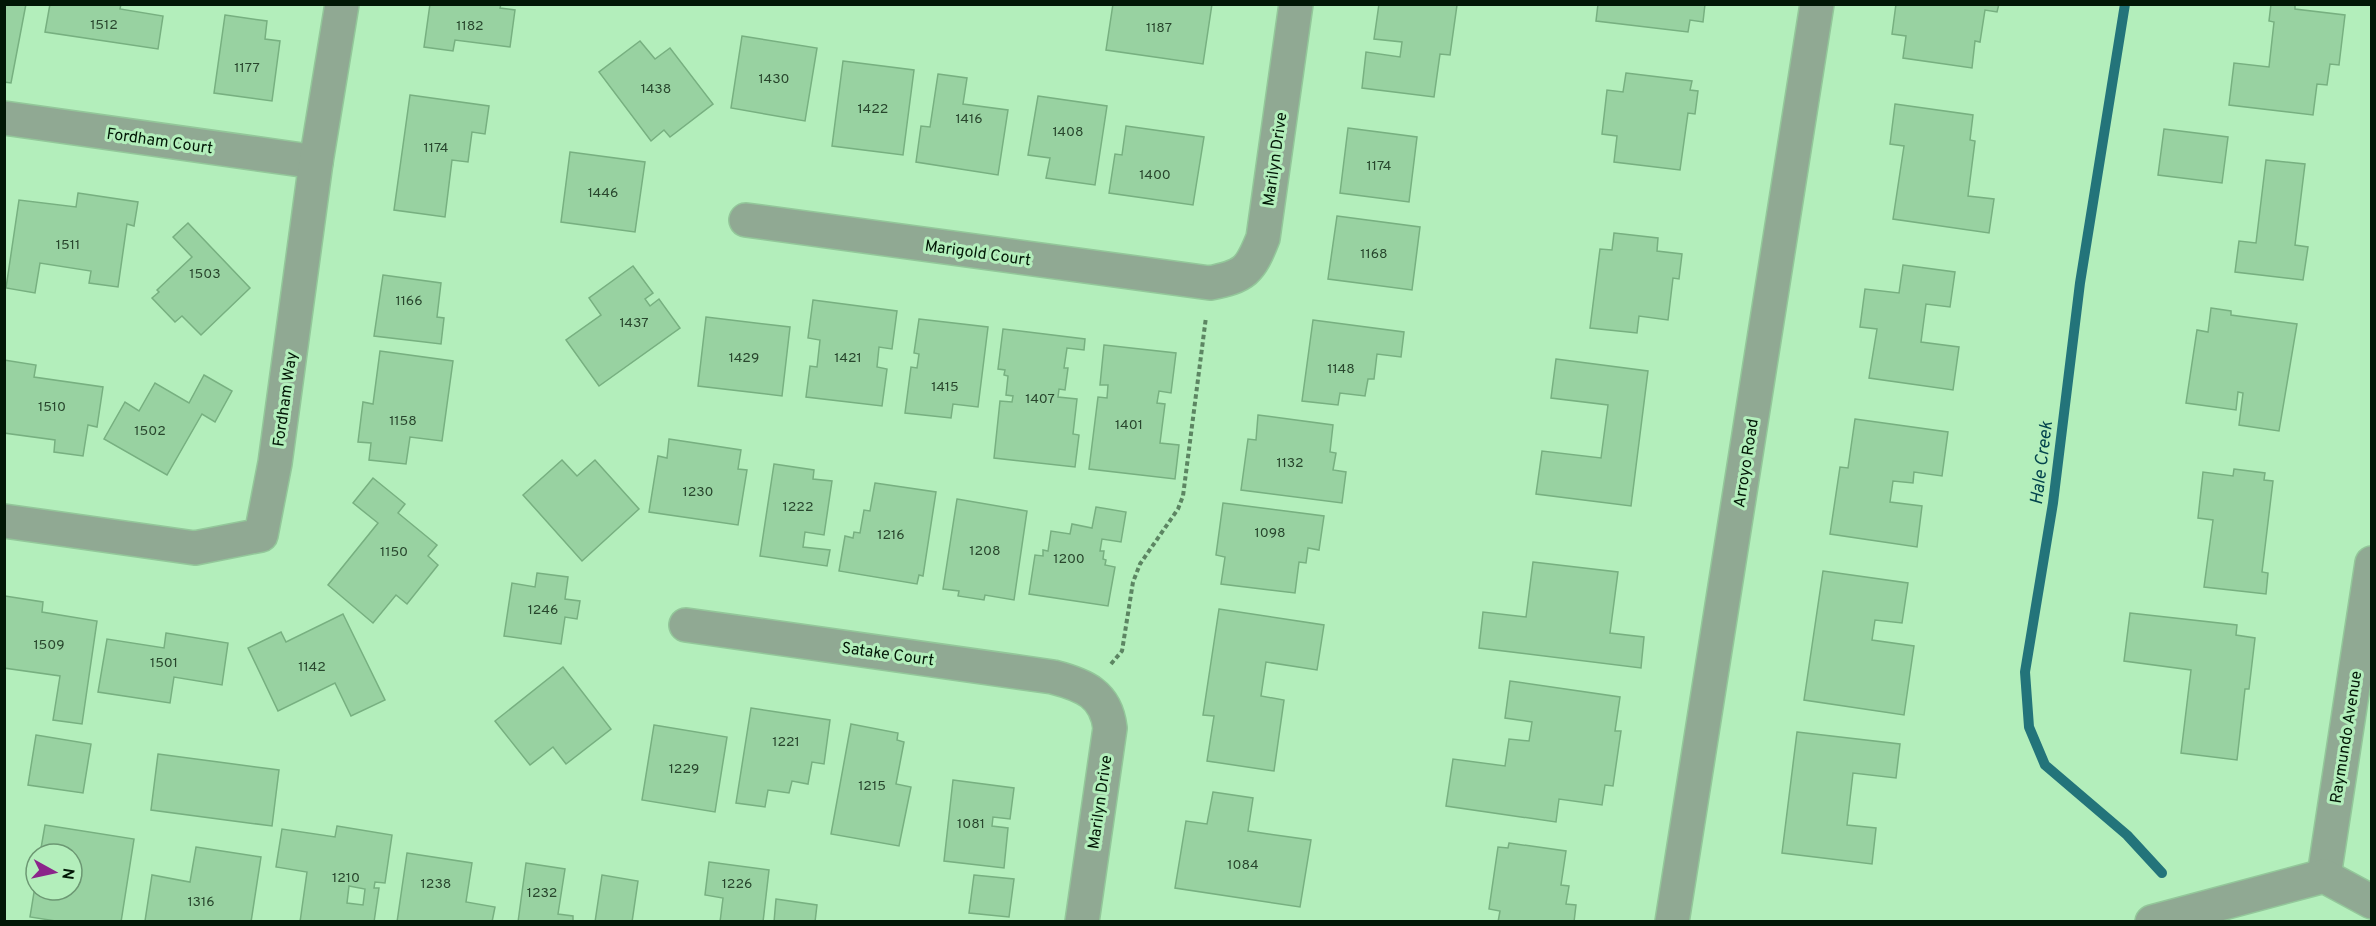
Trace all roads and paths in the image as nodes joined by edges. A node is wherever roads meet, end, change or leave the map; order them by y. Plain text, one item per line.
1 (342, 4) edge
2 (1296, 4) edge
3 (1817, 4) edge
4 (4, 118) edge
5 (316, 162) junction
6 (746, 220) dead end
7 (1210, 283) junction
8 (4, 521) edge
9 (2372, 563) edge
10 (686, 625) dead end
11 (1089, 690) junction
12 (2324, 876) junction
13 (2372, 902) edge
14 (1082, 921) edge
15 (1672, 921) edge
16 (2152, 921) edge

1 - 5 street, Fordham Way
2 - 7 street, Marilyn Drive
3 - 15 street, Arroyo Road
4 - 5 street, Fordham Court
5 - 8 street, Fordham Way
6 - 7 street, Marigold Court
7 - 11 path
9 - 12 street, Raymundo Avenue
10 - 11 street, Satake Court
11 - 14 street, Marilyn Drive
12 - 13 street
12 - 16 street

